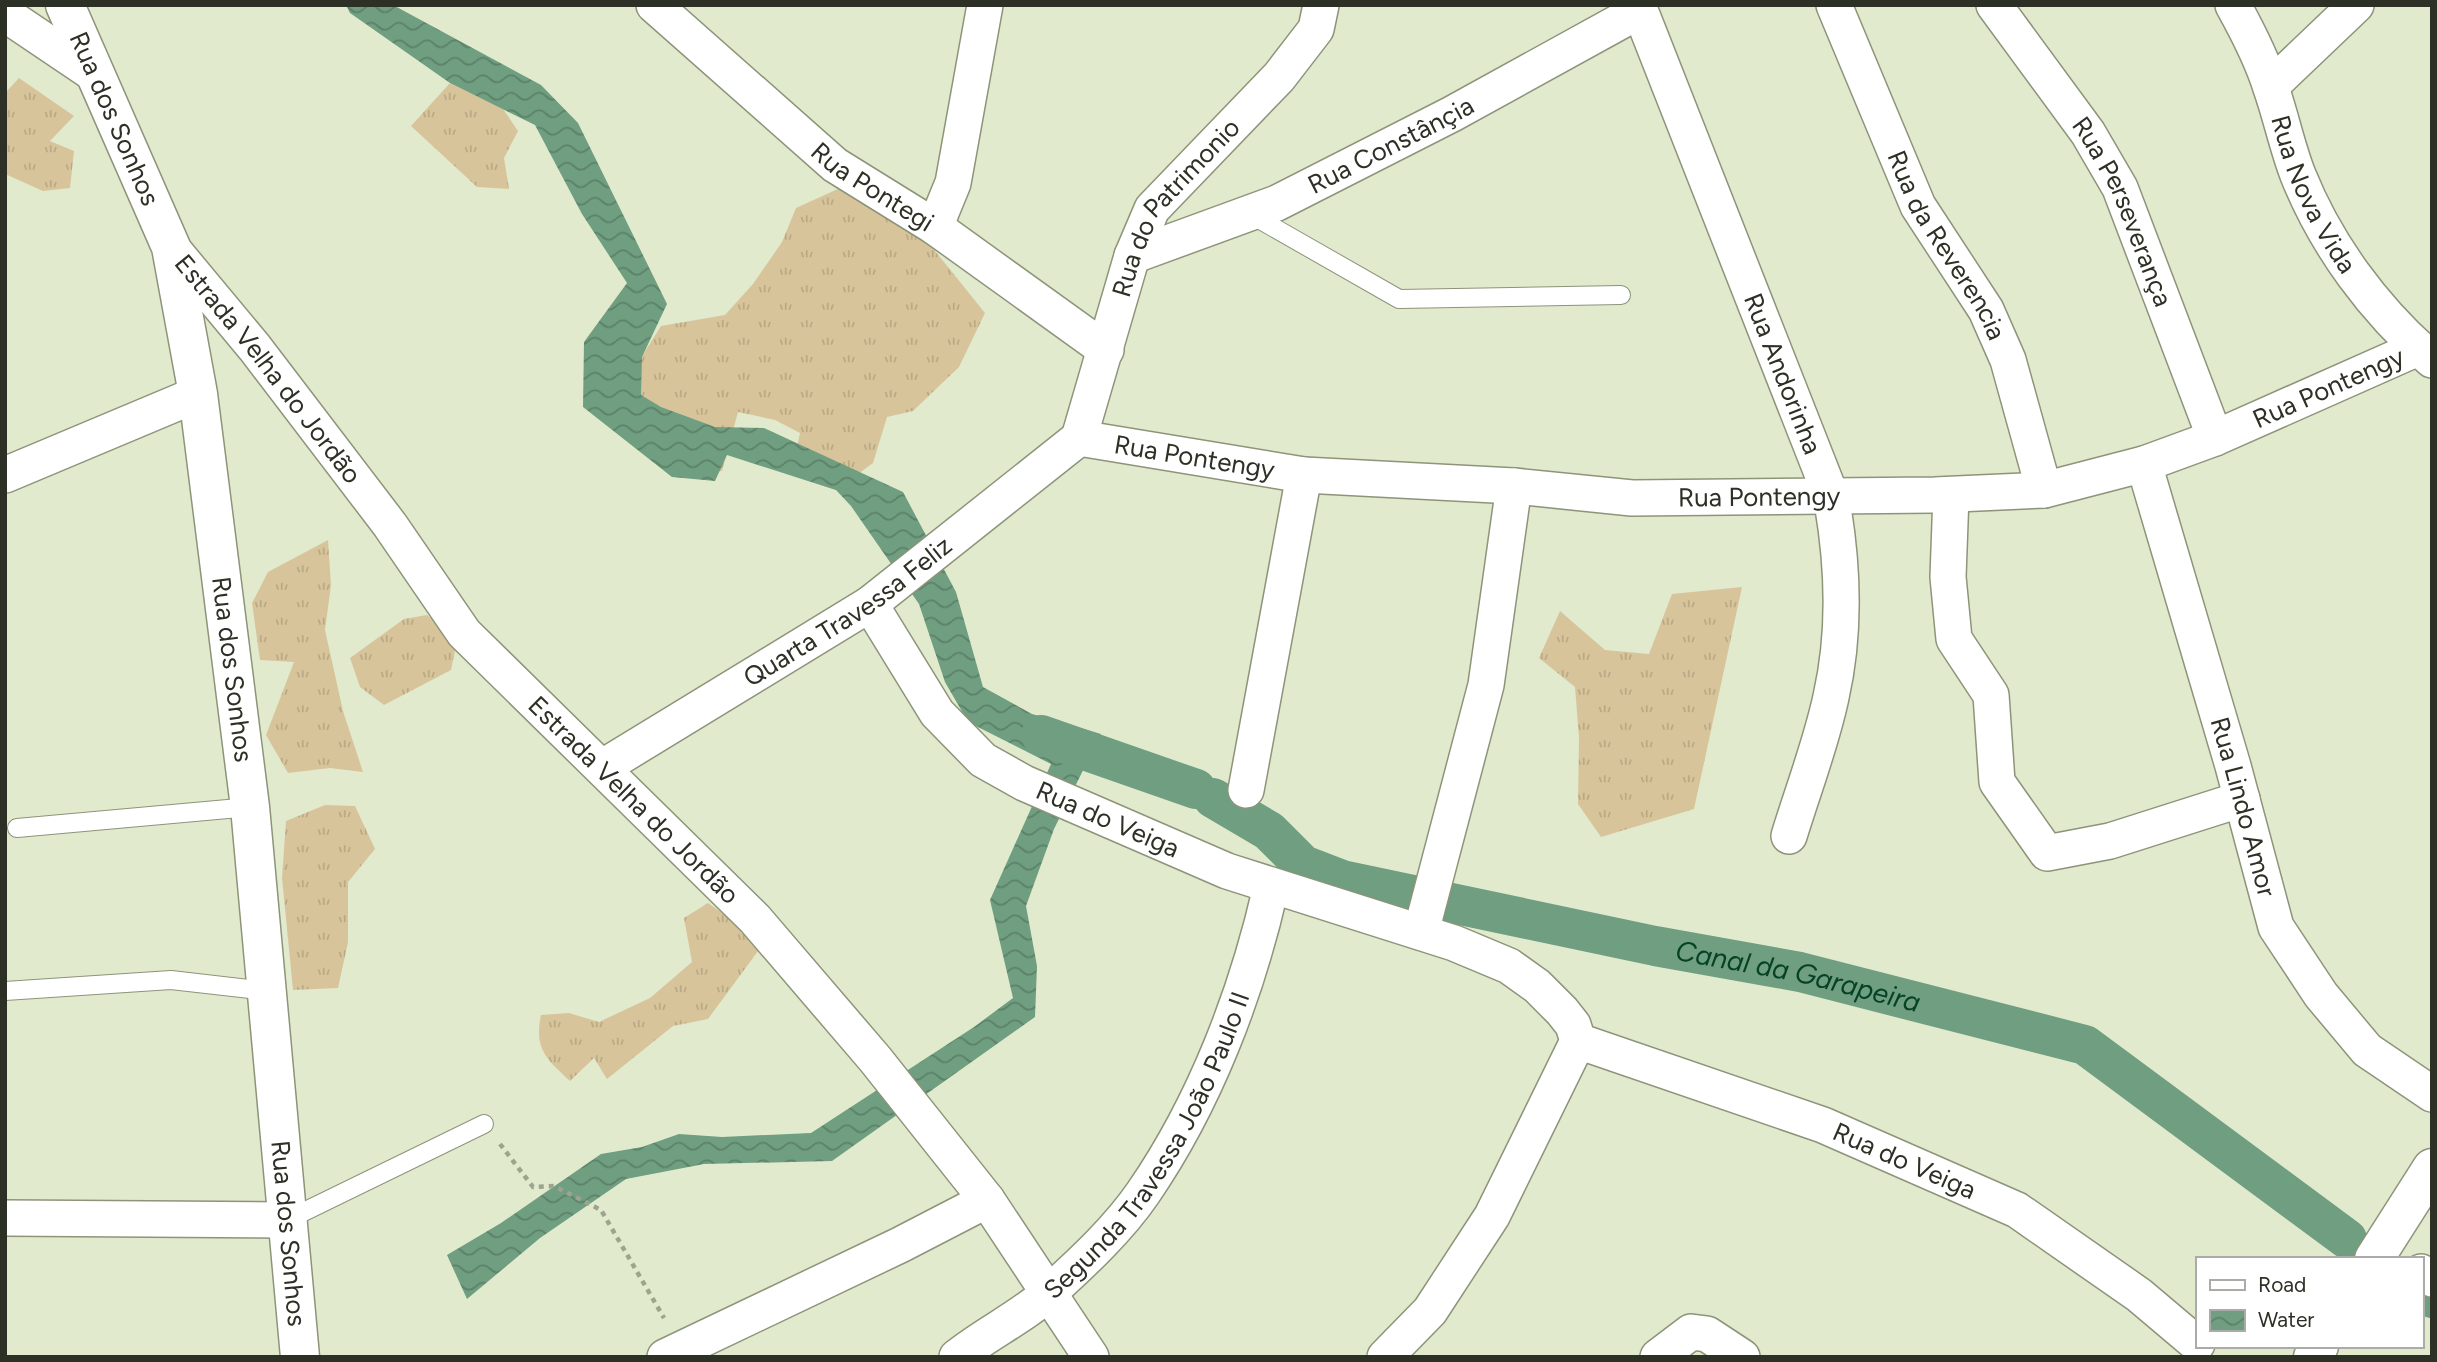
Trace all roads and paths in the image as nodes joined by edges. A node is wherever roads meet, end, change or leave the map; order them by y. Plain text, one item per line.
1 (65, 5) edge
2 (654, 5) edge
3 (985, 5) edge
4 (1321, 5) edge
5 (1834, 5) edge
6 (1994, 5) edge
7 (2233, 5) edge
8 (2356, 5) edge
9 (1638, 8) edge
10 (5, 14) edge
11 (97, 76) junction
12 (2271, 86) junction
13 (1250, 214) junction
14 (935, 227) junction
15 (171, 247) junction
16 (1132, 256) junction
17 (1621, 295) dead end
18 (1106, 350) junction
19 (2425, 354) edge
20 (198, 394) junction
21 (1079, 438) junction
22 (2215, 438) junction
23 (2144, 464) junction
24 (5, 475) edge
25 (1304, 475) junction
26 (1514, 486) junction
27 (2044, 490) junction
28 (1951, 495) junction
29 (1832, 496) junction
30 (882, 595) junction
31 (603, 767) junction
32 (1247, 790) dead end
33 (2242, 799) junction
34 (250, 807) junction
35 (18, 828) dead end
36 (1789, 835) dead end
37 (1271, 887) junction
38 (1421, 932) junction
39 (5, 991) edge
40 (267, 991) junction
41 (1570, 1026) junction
42 (2432, 1094) edge
43 (484, 1124) joint
44 (2432, 1168) edge
45 (987, 1200) junction
46 (5, 1218) edge
47 (287, 1220) junction
48 (2386, 1255) edge
49 (1051, 1292) junction
50 (2194, 1349) edge
51 (673, 1352) edge
52 (300, 1357) edge
53 (957, 1357) edge
54 (1091, 1357) edge
55 (1385, 1357) edge
56 (1658, 1357) edge
57 (1742, 1357) edge

1 - 11 main road, Rua dos Sonhos
2 - 14 street, Rua Pontegi
3 - 14 street
4 - 16 street, Rua do Patrimonio
5 - 27 street, Rua da Reverencia
6 - 22 street, Rua Perseverança
7 - 12 street, Rua Nova Vida
8 - 12 street
9 - 13 street, Rua Constânçia
9 - 29 street, Rua Andorinha
10 - 11 street
11 - 15 main road, Rua dos Sonhos
12 - 19 street, Rua Nova Vida
13 - 16 street, Rua Constânçia
13 - 17 lane
14 - 18 street, Rua Pontegi
15 - 20 main road, Rua dos Sonhos
15 - 31 street, Estrada Velha do Jordão
16 - 18 street, Rua do Patrimonio
18 - 21 street, Rua do Patrimonio
19 - 22 street, Rua Pontengy
20 - 24 street
20 - 34 main road, Rua dos Sonhos
21 - 25 street, Rua Pontengy
21 - 30 street, Quarta Travessa Feliz
22 - 23 street, Rua Pontengy
23 - 27 street, Rua Pontengy
23 - 33 street, Rua Lindo Amor
25 - 26 street, Rua Pontengy
25 - 32 street
26 - 29 street, Rua Pontengy
26 - 38 street
27 - 28 street, Rua Pontengy
28 - 29 street, Rua Pontengy
28 - 33 street
29 - 36 street, Rua Andorinha
30 - 31 street, Quarta Travessa Feliz
30 - 37 street, Rua do Veiga
31 - 45 street, Estrada Velha do Jordão
33 - 42 street, Rua Lindo Amor
34 - 35 lane
34 - 40 main road, Rua dos Sonhos
37 - 38 street, Rua do Veiga
37 - 49 street, Segunda Travessa João Paulo II
38 - 41 street, Rua do Veiga
39 - 40 lane
40 - 47 main road, Rua dos Sonhos
41 - 50 street, Rua do Veiga
41 - 55 street
43 - 47 lane
43 - 51 path
44 - 48 main road
45 - 49 street, Estrada Velha do Jordão
45 - 51 street
46 - 47 street
47 - 52 main road, Rua dos Sonhos
49 - 53 street, Segunda Travessa João Paulo II
49 - 54 street, Estrada Velha do Jordão
56 - 57 street

